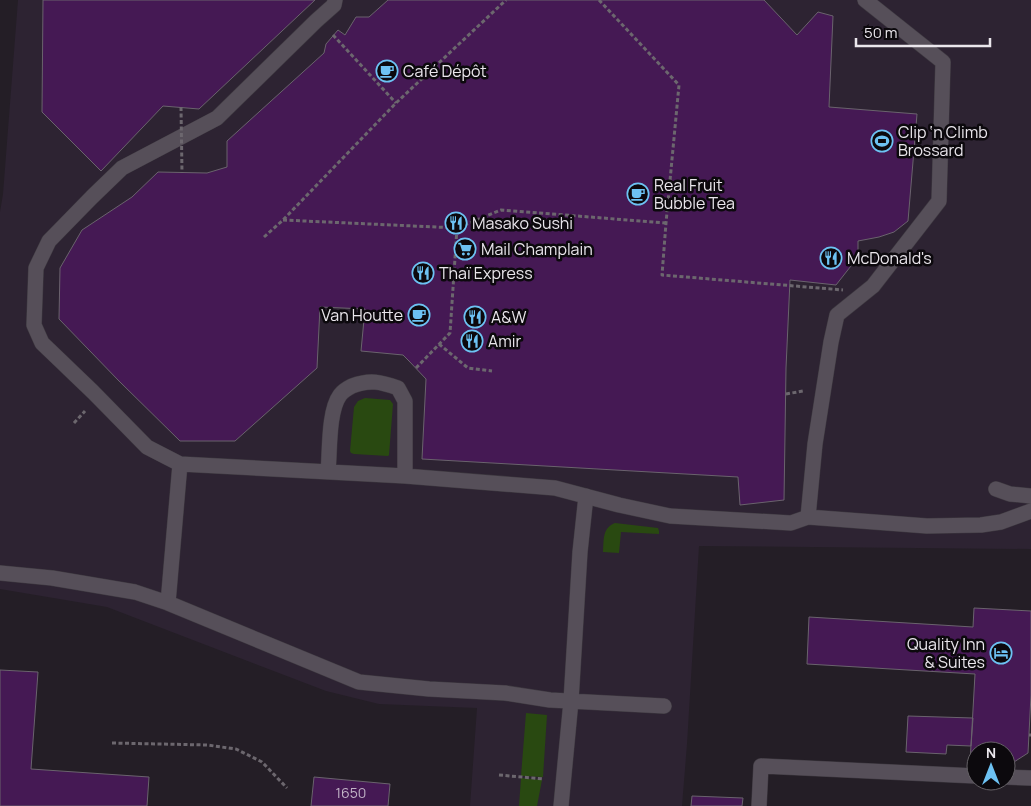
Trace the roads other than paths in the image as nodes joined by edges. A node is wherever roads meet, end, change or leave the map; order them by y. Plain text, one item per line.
1 (335, 0) edge
2 (864, 0) edge
3 (180, 464) junction
4 (328, 472) junction
5 (404, 476) junction
6 (996, 489) dead end
7 (586, 496) junction
8 (1031, 496) edge
9 (1031, 511) edge
10 (808, 517) junction
11 (0, 573) edge
12 (168, 603) junction
13 (571, 701) junction
14 (664, 706) dead end
15 (966, 776) edge
16 (1016, 777) edge
17 (1031, 778) edge
18 (561, 806) edge
19 (759, 806) edge

1 - 3 lane
2 - 10 lane
3 - 4 lane
3 - 12 lane
4 - 5 lane
4 - 5 lane
5 - 7 lane
6 - 8 lane
7 - 10 lane
7 - 13 lane
9 - 10 lane
11 - 12 lane
12 - 13 lane
13 - 14 lane
13 - 18 lane
15 - 19 lane
16 - 17 lane

